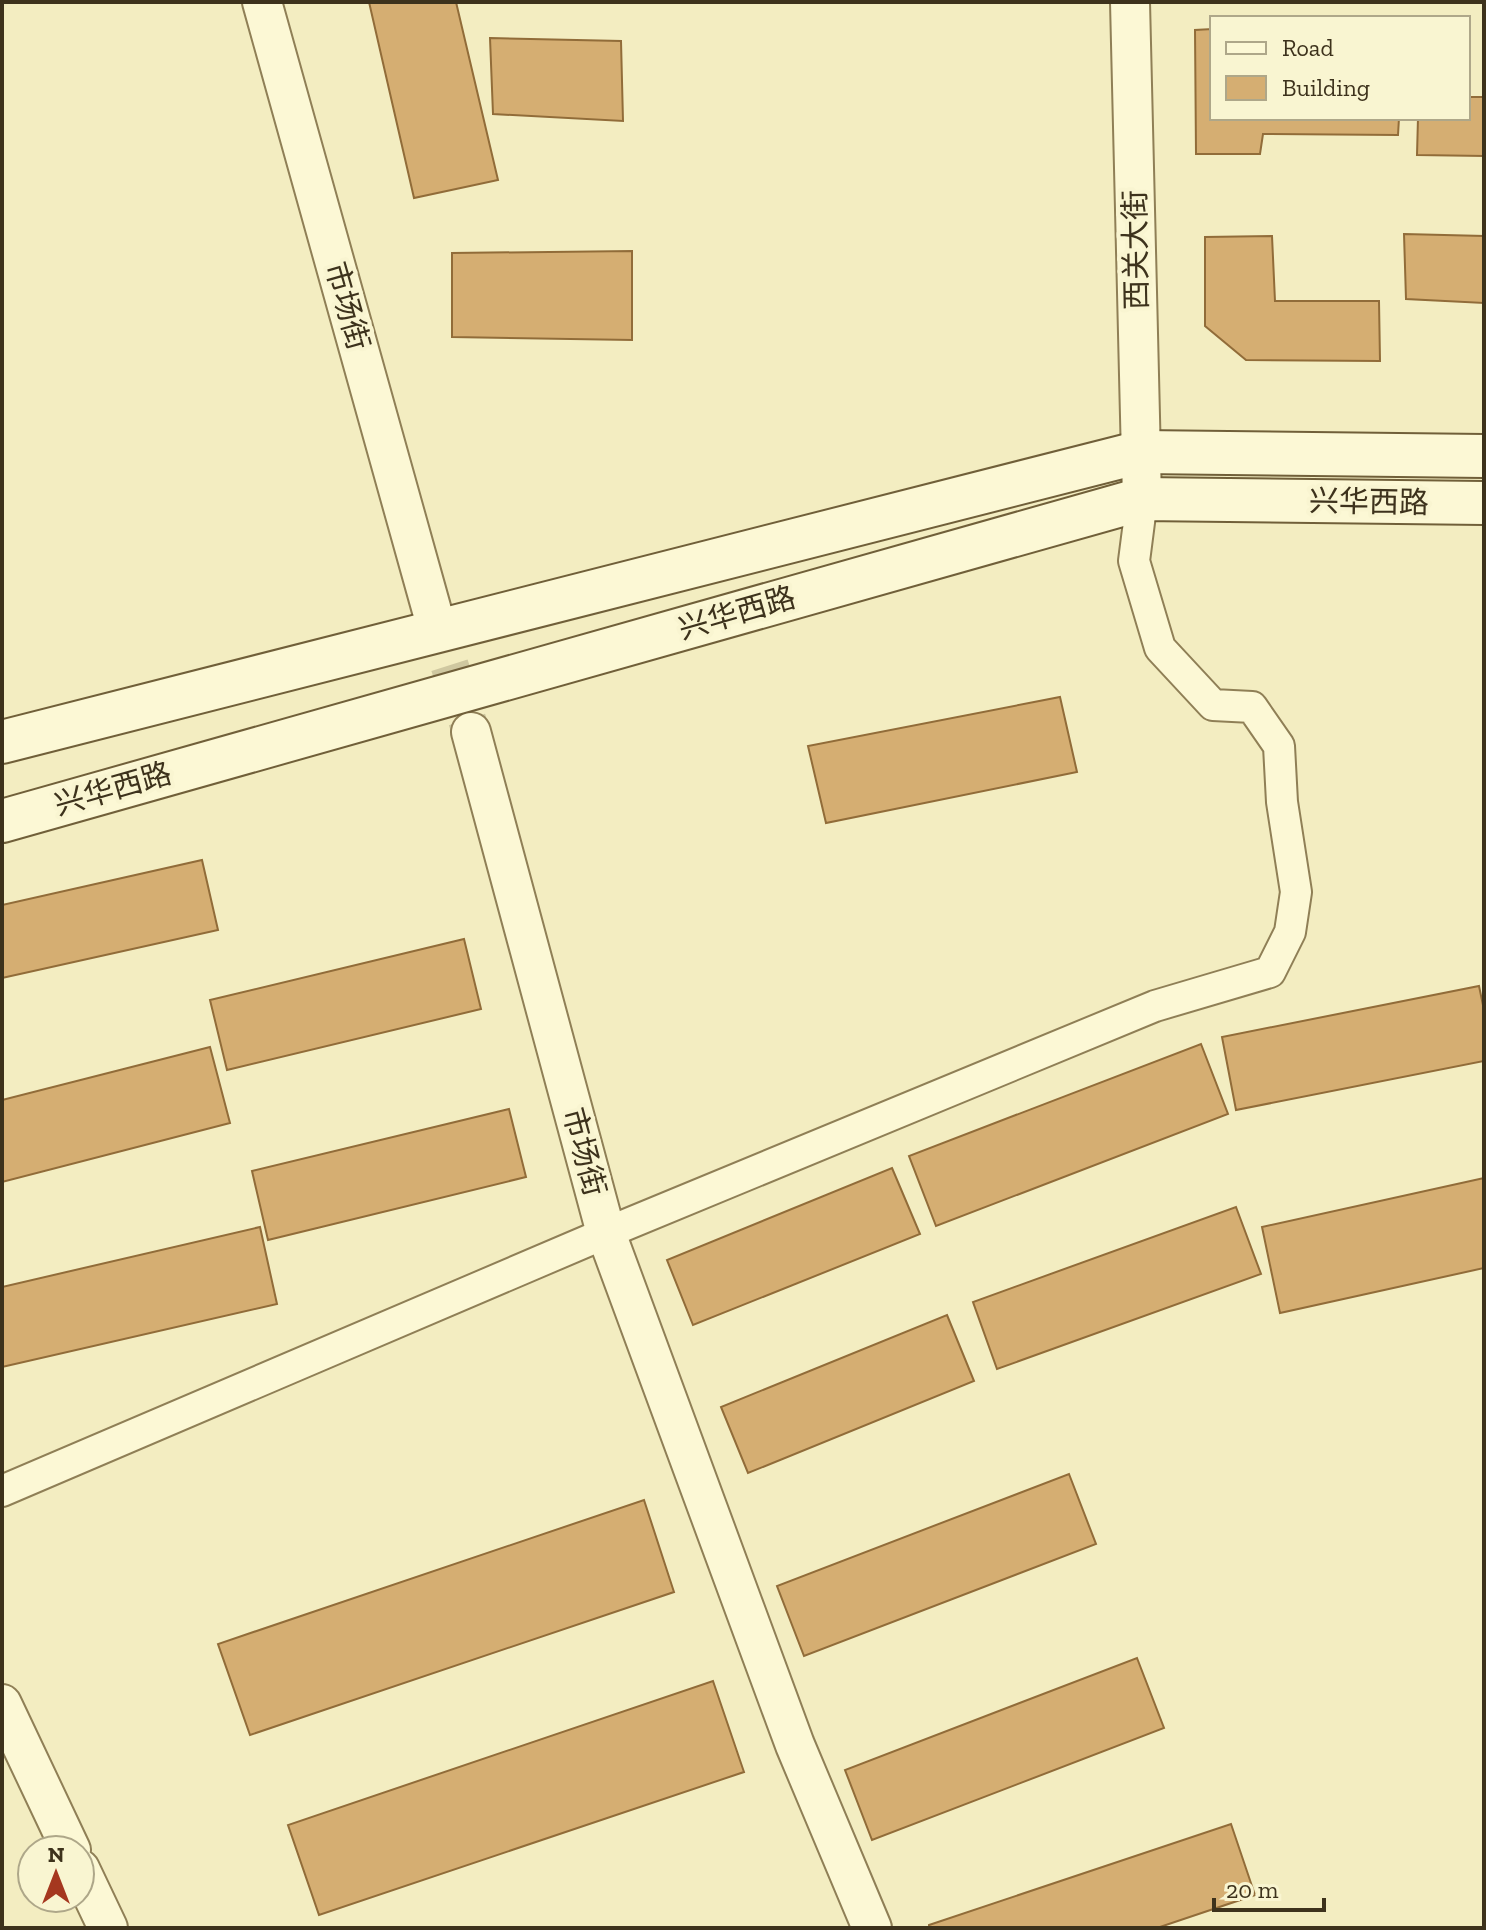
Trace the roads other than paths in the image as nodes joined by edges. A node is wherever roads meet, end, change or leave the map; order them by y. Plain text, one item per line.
1 (262, 2) edge
2 (1130, 2) edge
3 (1141, 452) junction
4 (1484, 456) edge
5 (1142, 499) junction
6 (1484, 503) edge
7 (432, 611) tunnel mouth
8 (471, 732) tunnel mouth
9 (2, 742) edge
10 (2, 821) edge
11 (606, 1233) junction
12 (2, 1491) edge
13 (2, 1704) edge
14 (63, 1834) edge
15 (96, 1903) edge
16 (108, 1928) edge
17 (872, 1928) edge

1 - 7 street, 市场街
2 - 3 street, 西关大街
3 - 4 main road
3 - 5 street, 西关大街
3 - 9 main road
5 - 6 main road, 兴华西路
5 - 10 main road, 兴华西路
5 - 11 street
8 - 11 street, 市场街
11 - 12 street
11 - 17 street, 市场街
13 - 14 street
15 - 16 street

